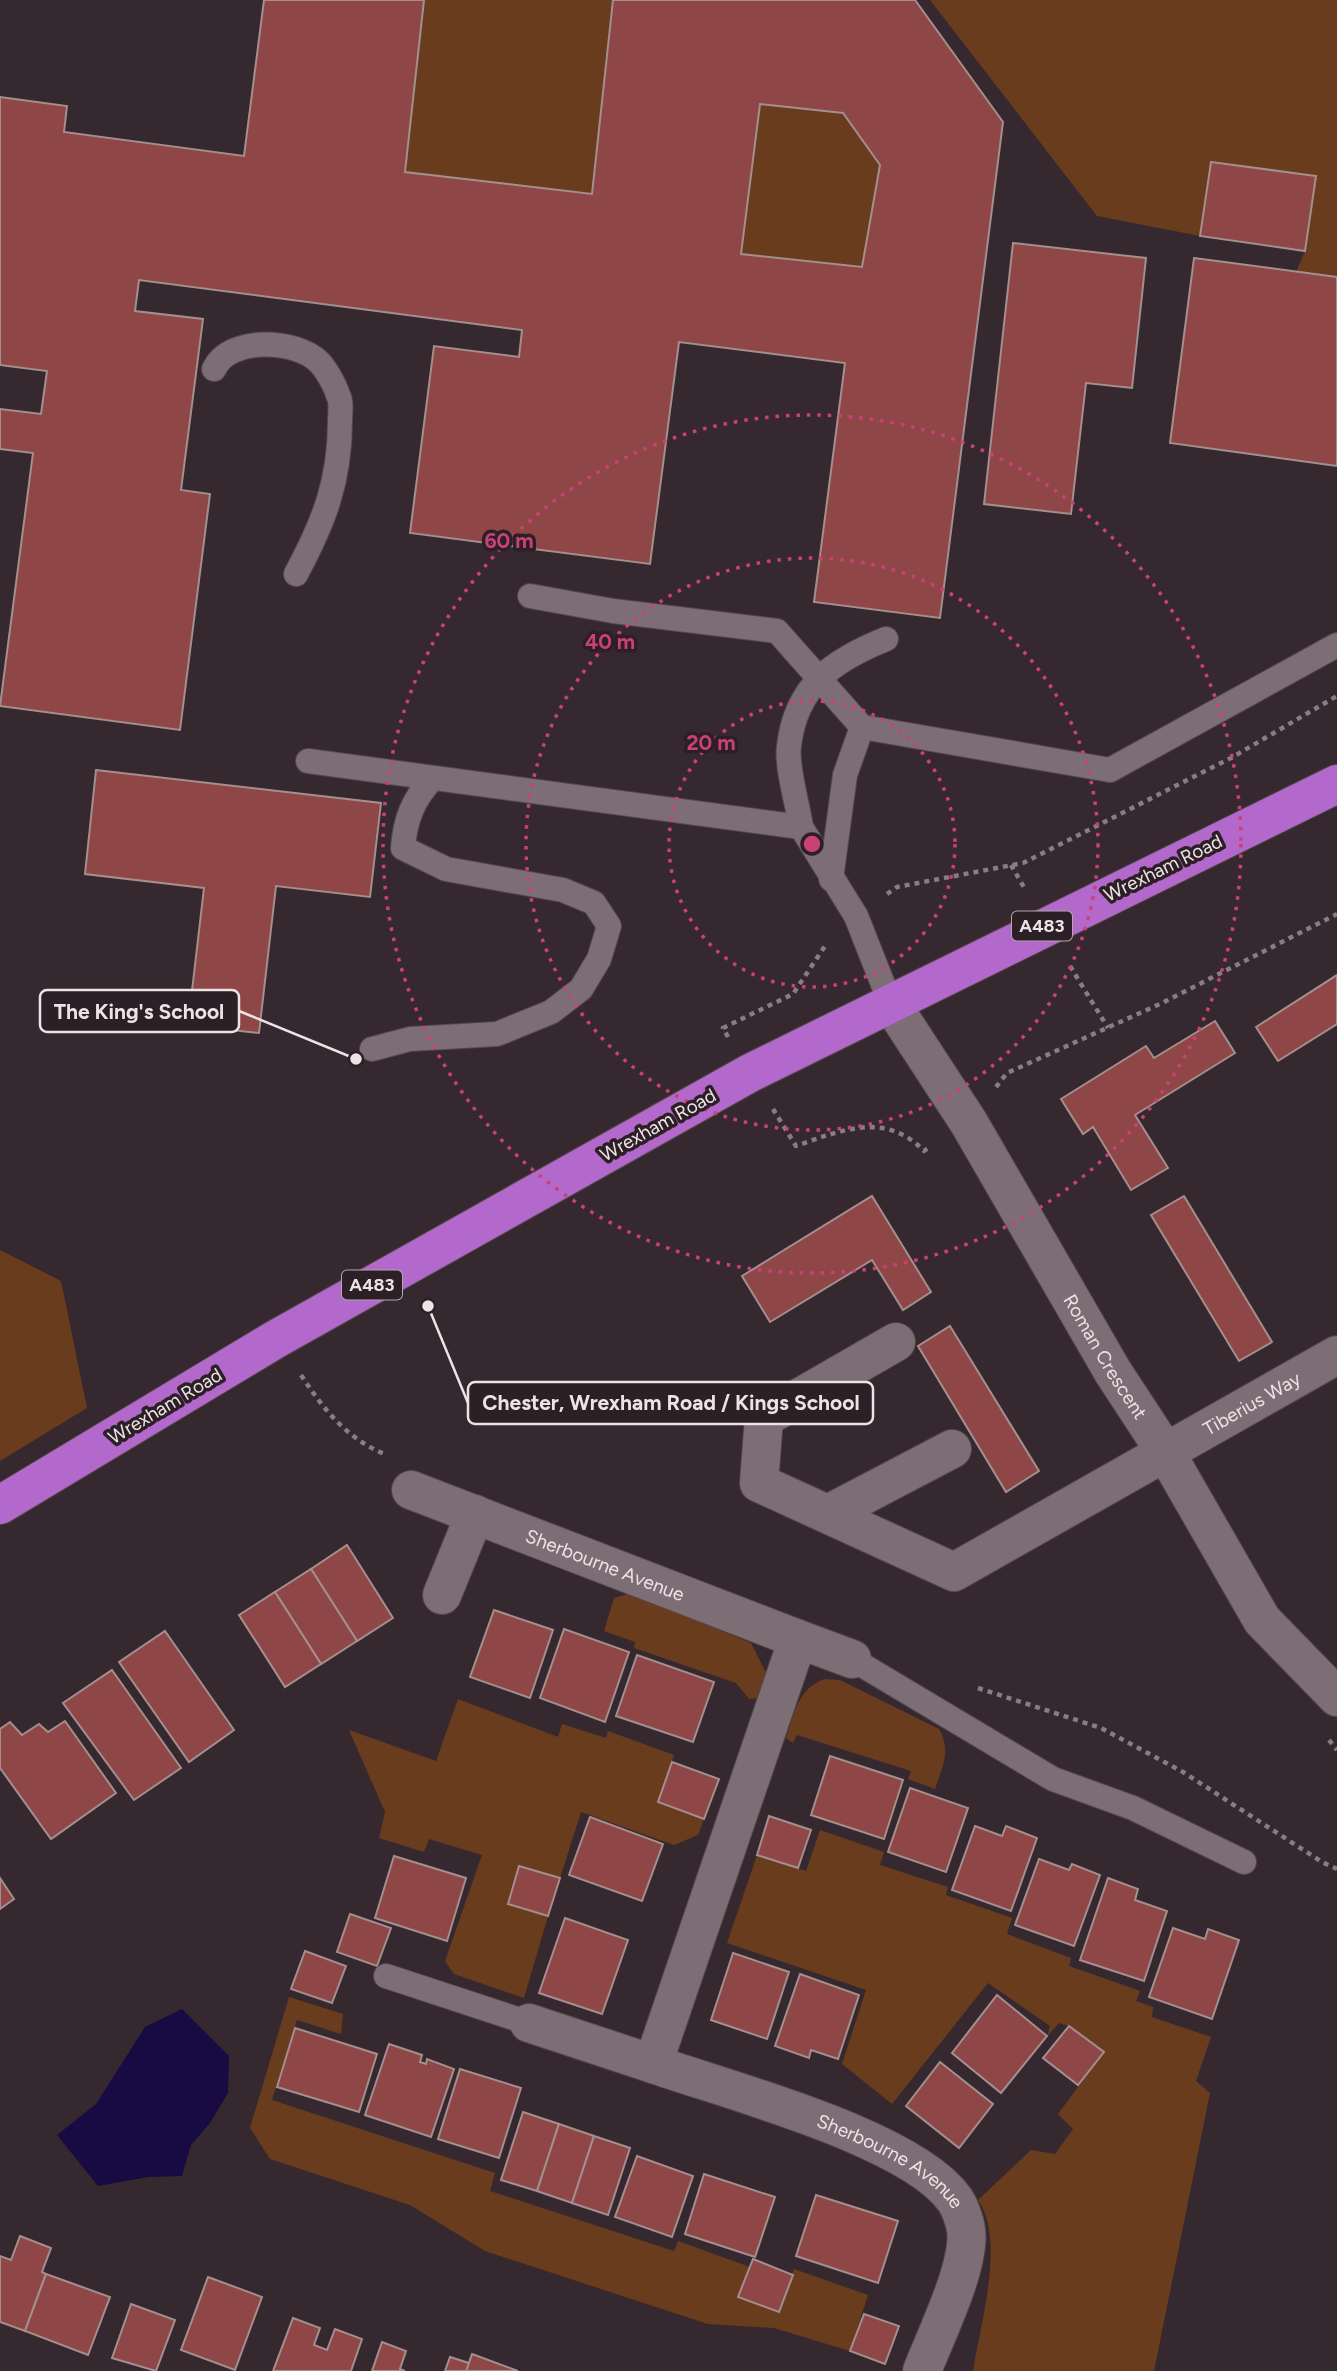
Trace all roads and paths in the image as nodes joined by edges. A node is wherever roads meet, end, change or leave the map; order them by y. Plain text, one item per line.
1 (214, 369) dead end
2 (296, 574) dead end
3 (530, 596) dead end
4 (886, 639) dead end
5 (1337, 645) edge
6 (818, 677) junction
7 (1337, 696) edge
8 (862, 727) junction
9 (308, 761) dead end
10 (433, 778) junction
11 (1337, 783) edge
12 (801, 827) junction
13 (831, 879) junction
14 (1337, 914) edge
15 (856, 916) junction
16 (1083, 988) dead end
17 (890, 1002) junction
18 (1108, 1028) junction
19 (372, 1049) dead end
20 (750, 1073) junction
21 (1007, 1073) dead end
22 (796, 1146) dead end
23 (924, 1151) dead end
24 (276, 1339) junction
25 (896, 1342) dead end
26 (1337, 1355) edge
27 (952, 1449) dead end
28 (1167, 1453) junction
29 (411, 1490) joint
30 (0, 1505) edge
31 (475, 1514) junction
32 (828, 1514) junction
33 (442, 1595) dead end
34 (798, 1639) junction
35 (852, 1659) joint
36 (965, 1685) dead end
37 (1337, 1697) edge
38 (1244, 1862) dead end
39 (1337, 1868) edge
40 (386, 1976) dead end
41 (529, 2023) joint
42 (653, 2064) junction
43 (922, 2371) edge

1 - 2 lane
3 - 6 lane
4 - 6 lane
5 - 8 lane
6 - 8 lane
6 - 12 lane
7 - 15 path
8 - 13 lane
9 - 10 lane
10 - 12 lane
10 - 19 lane
11 - 17 highway, Wrexham Road / A483
12 - 13 lane
13 - 15 lane
14 - 18 path
15 - 17 lane
15 - 20 path
16 - 18 path
17 - 20 highway, Wrexham Road / A483
17 - 28 street, Roman Crescent
18 - 21 path
20 - 24 highway, Wrexham Road / A483
22 - 23 path
24 - 29 path
24 - 30 highway, Wrexham Road / A483
25 - 32 street
26 - 28 street, Tiberius Way
27 - 32 street
28 - 32 street, Tiberius Way
28 - 37 street, Roman Crescent
29 - 31 street, Sherbourne Avenue
31 - 33 street
31 - 34 street, Sherbourne Avenue
34 - 35 street, Sherbourne Avenue
34 - 42 street
35 - 38 lane, Sherbourne Avenue
36 - 39 path
40 - 41 lane, Sherbourne Avenue
41 - 42 street, Sherbourne Avenue
42 - 43 street, Sherbourne Avenue

